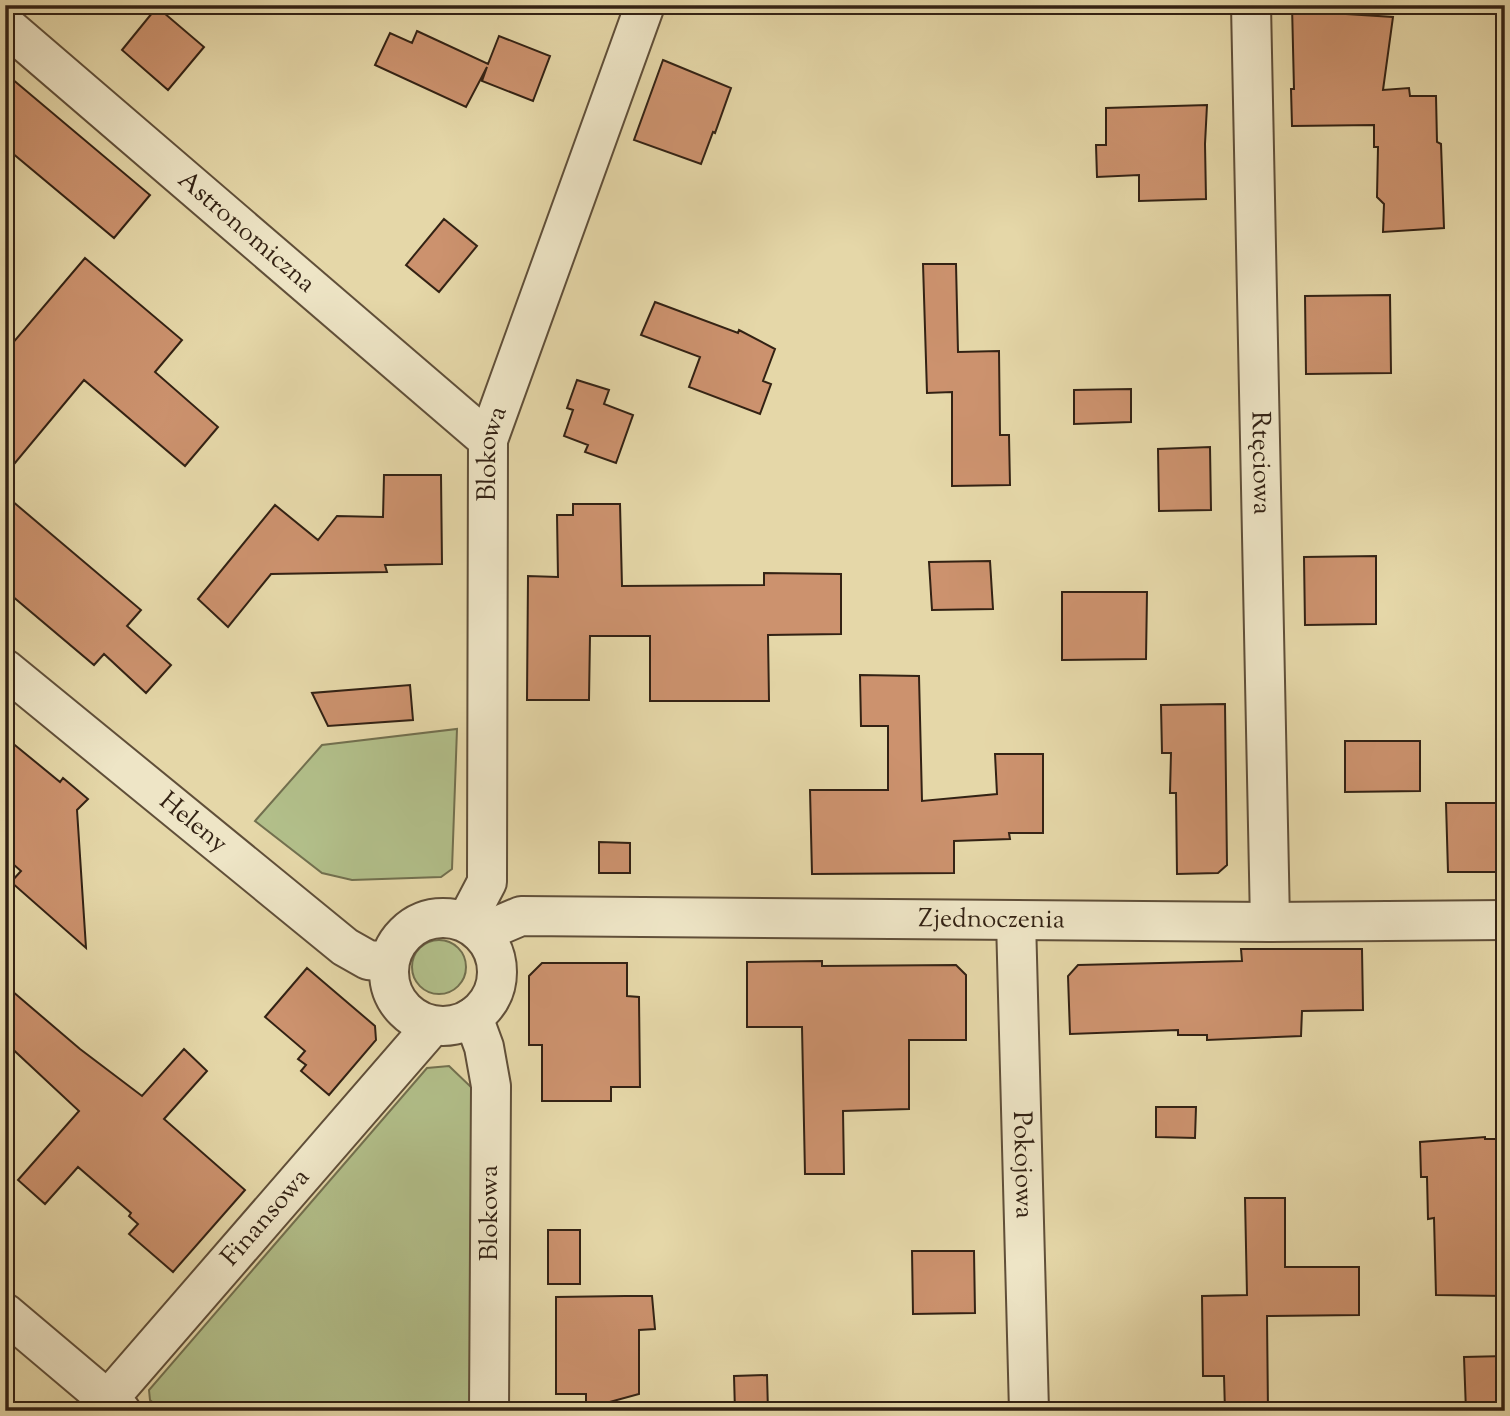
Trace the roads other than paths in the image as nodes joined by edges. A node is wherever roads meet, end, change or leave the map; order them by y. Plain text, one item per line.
1 (645, 5) edge
2 (1251, 5) edge
3 (5, 25) edge
4 (488, 440) junction
5 (5, 669) edge
6 (1016, 920) junction
7 (1505, 920) edge
8 (1270, 922) junction
9 (473, 928) junction
10 (389, 962) junction
11 (473, 1017) junction
12 (432, 1026) junction
13 (5, 1313) edge
14 (109, 1407) edge
15 (489, 1411) edge
16 (1029, 1411) edge

1 - 4 street, Blokowa
2 - 8 street, Rtęciowa
3 - 4 street, Astronomiczna
4 - 9 street, Blokowa
5 - 10 street, Heleny
6 - 8 street, Zjednoczenia
6 - 9 street, Zjednoczenia
6 - 16 street, Pokojowa
7 - 8 street, Zjednoczenia
9 - 10 street
9 - 11 street
10 - 12 street
11 - 12 street
11 - 15 street, Blokowa
12 - 14 street, Finansowa
13 - 14 street

